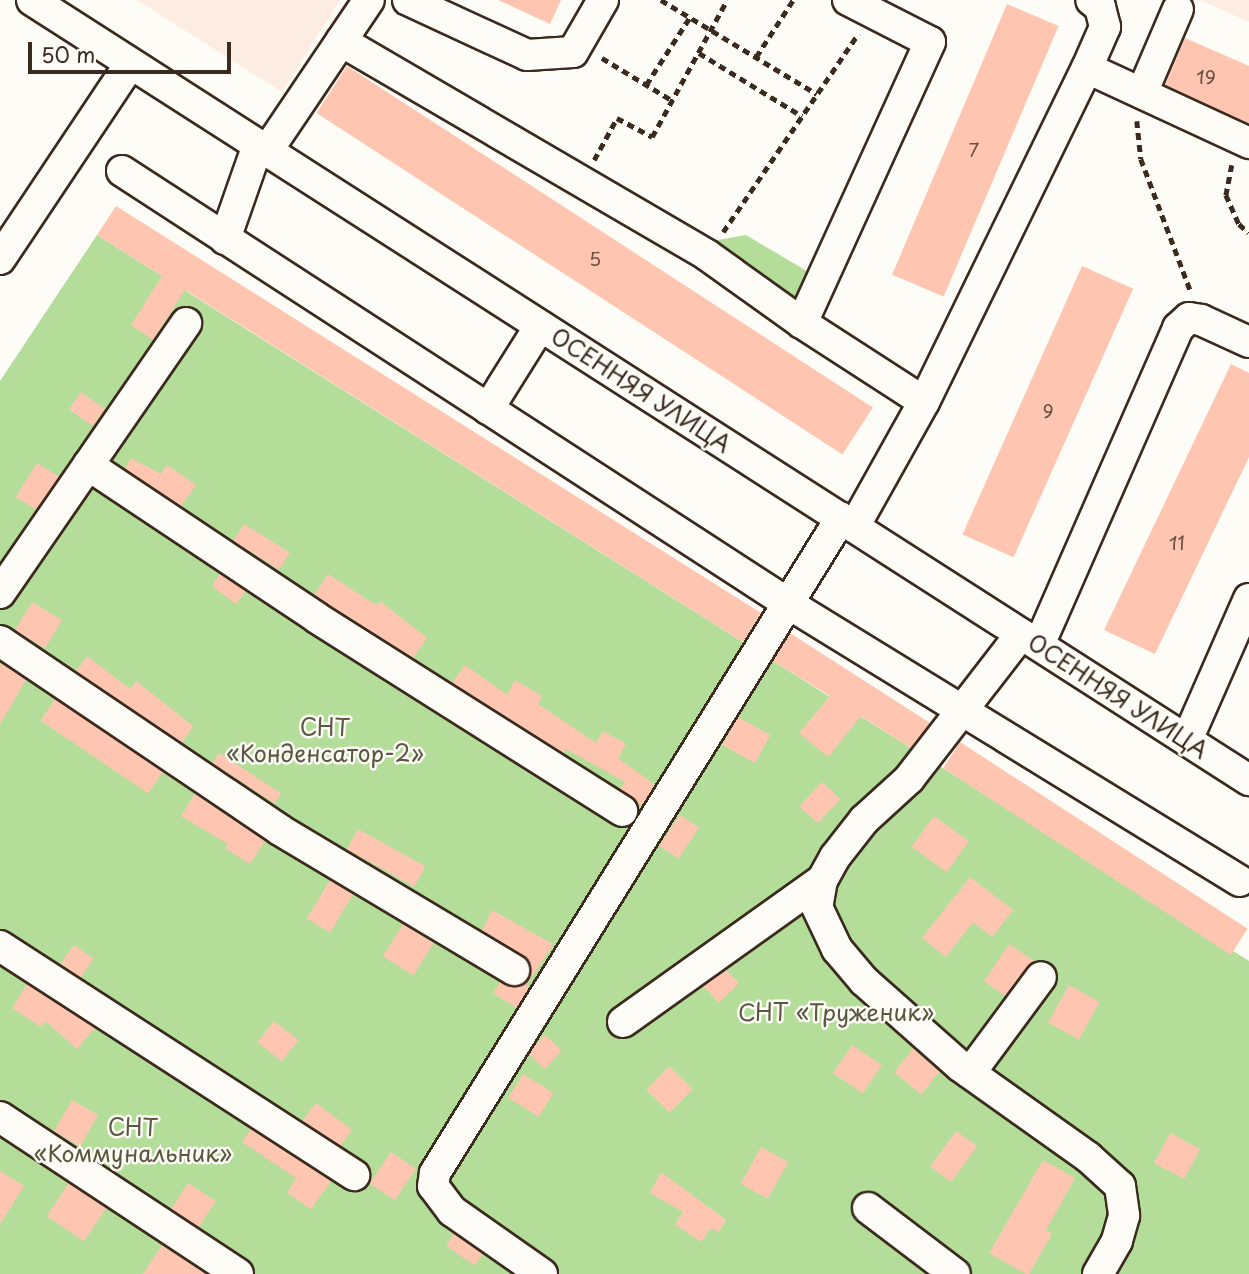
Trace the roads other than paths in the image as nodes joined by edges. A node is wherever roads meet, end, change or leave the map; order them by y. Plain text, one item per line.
1 (33, 0) edge
2 (369, 0) edge
3 (408, 0) edge
4 (603, 0) edge
5 (1091, 0) edge
6 (875, 8) edge
7 (1178, 9) dead end
8 (341, 41) junction
9 (131, 64) junction
10 (1087, 68) junction
11 (1142, 93) junction
12 (1245, 141) edge
13 (262, 148) junction
14 (122, 172) dead end
15 (225, 239) junction
16 (0, 259) edge
17 (186, 323) dead end
18 (802, 323) junction
19 (540, 326) junction
20 (1249, 342) edge
21 (924, 402) junction
22 (488, 410) junction
23 (88, 466) junction
24 (848, 523) junction
25 (0, 593) edge
26 (1249, 599) edge
27 (789, 604) junction
28 (0, 640) edge
29 (1030, 640) junction
30 (961, 711) junction
31 (1187, 740) junction
32 (1249, 780) edge
33 (622, 811) dead end
34 (822, 880) junction
35 (1240, 881) dead end
36 (0, 946) edge
37 (514, 970) dead end
38 (1041, 977) dead end
39 (623, 1022) dead end
40 (970, 1073) junction
41 (0, 1117) edge
42 (354, 1175) dead end
43 (868, 1208) dead end
44 (237, 1274) edge
45 (542, 1274) edge
46 (955, 1274) edge
47 (1098, 1274) edge

1 - 9 street, ОСЕННЯЯ УЛИЦА
2 - 8 street
3 - 4 street
5 - 10 street
6 - 18 street
7 - 11 street
8 - 13 street
8 - 18 street
9 - 13 street, ОСЕННЯЯ УЛИЦА
9 - 16 street
10 - 11 street
10 - 21 street
11 - 12 street
13 - 15 street
13 - 19 street, ОСЕННЯЯ УЛИЦА
14 - 15 street
15 - 22 street
17 - 23 street
18 - 21 street
19 - 22 street
19 - 24 street, ОСЕННЯЯ УЛИЦА
20 - 29 street
21 - 24 street
22 - 27 street
23 - 25 street
23 - 33 street
24 - 27 street
24 - 29 street, ОСЕННЯЯ УЛИЦА
26 - 31 street
27 - 30 street
27 - 45 street
28 - 37 street
29 - 30 street
29 - 31 street, ОСЕННЯЯ УЛИЦА
30 - 34 street
30 - 35 street
31 - 32 street, ОСЕННЯЯ УЛИЦА
34 - 39 street
34 - 40 street
36 - 42 street
38 - 40 street
40 - 47 street
41 - 44 street
43 - 46 street

